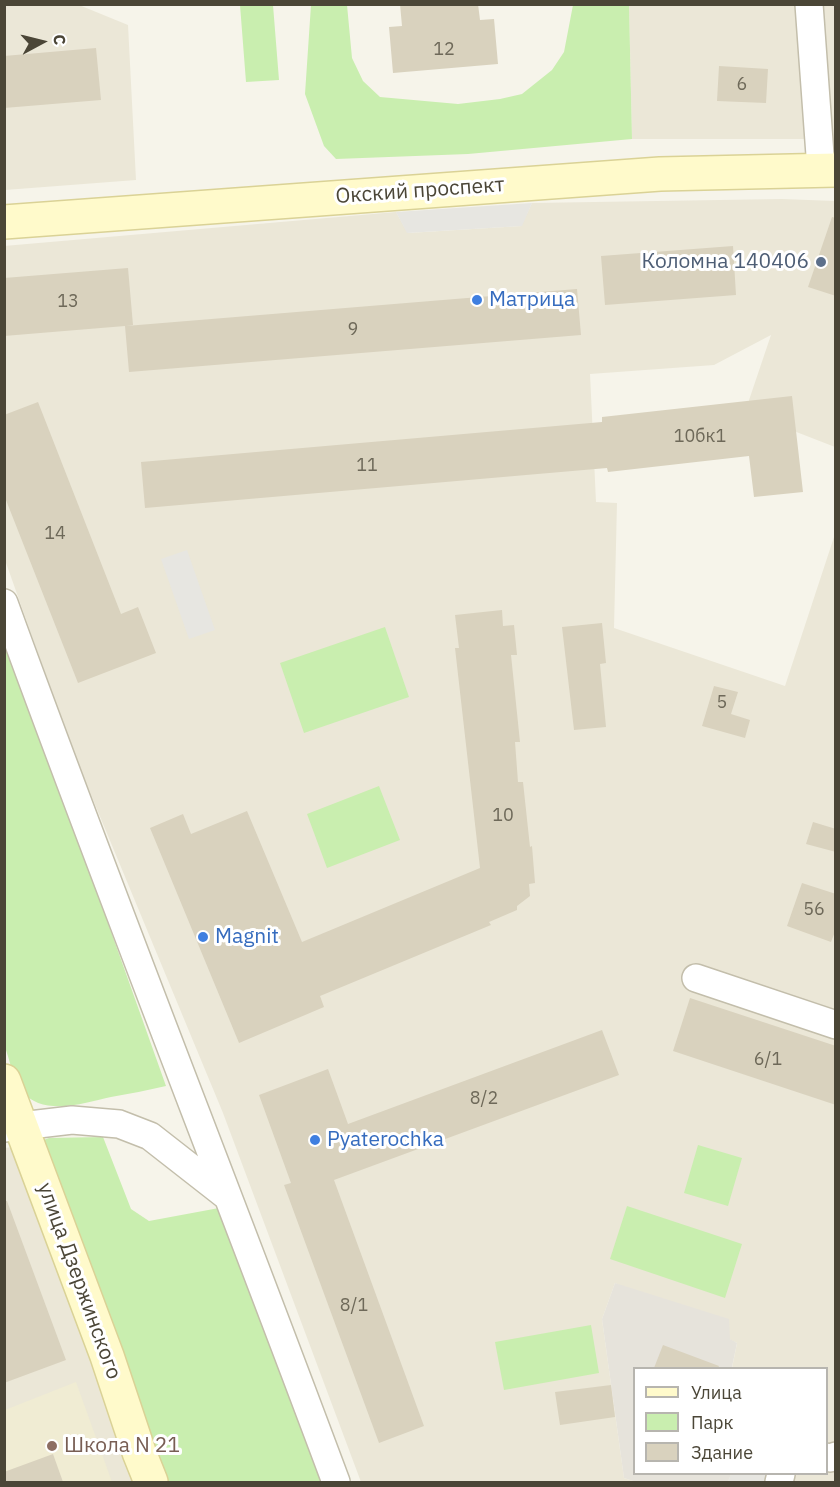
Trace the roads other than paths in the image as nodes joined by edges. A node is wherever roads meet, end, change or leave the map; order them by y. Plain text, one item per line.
1 (809, 4) edge
2 (828, 170) edge
3 (4, 222) edge
4 (4, 603) edge
5 (696, 978) dead end
6 (836, 1025) edge
7 (4, 1081) edge
8 (13, 1128) edge
9 (230, 1199) junction
10 (151, 1482) edge
11 (336, 1482) edge

1 - 2 street
2 - 3 main road, Окский проспект
4 - 9 street
5 - 6 street
7 - 8 main road, улица Дзержинского
8 - 9 street
8 - 10 main road, улица Дзержинского
9 - 11 street

